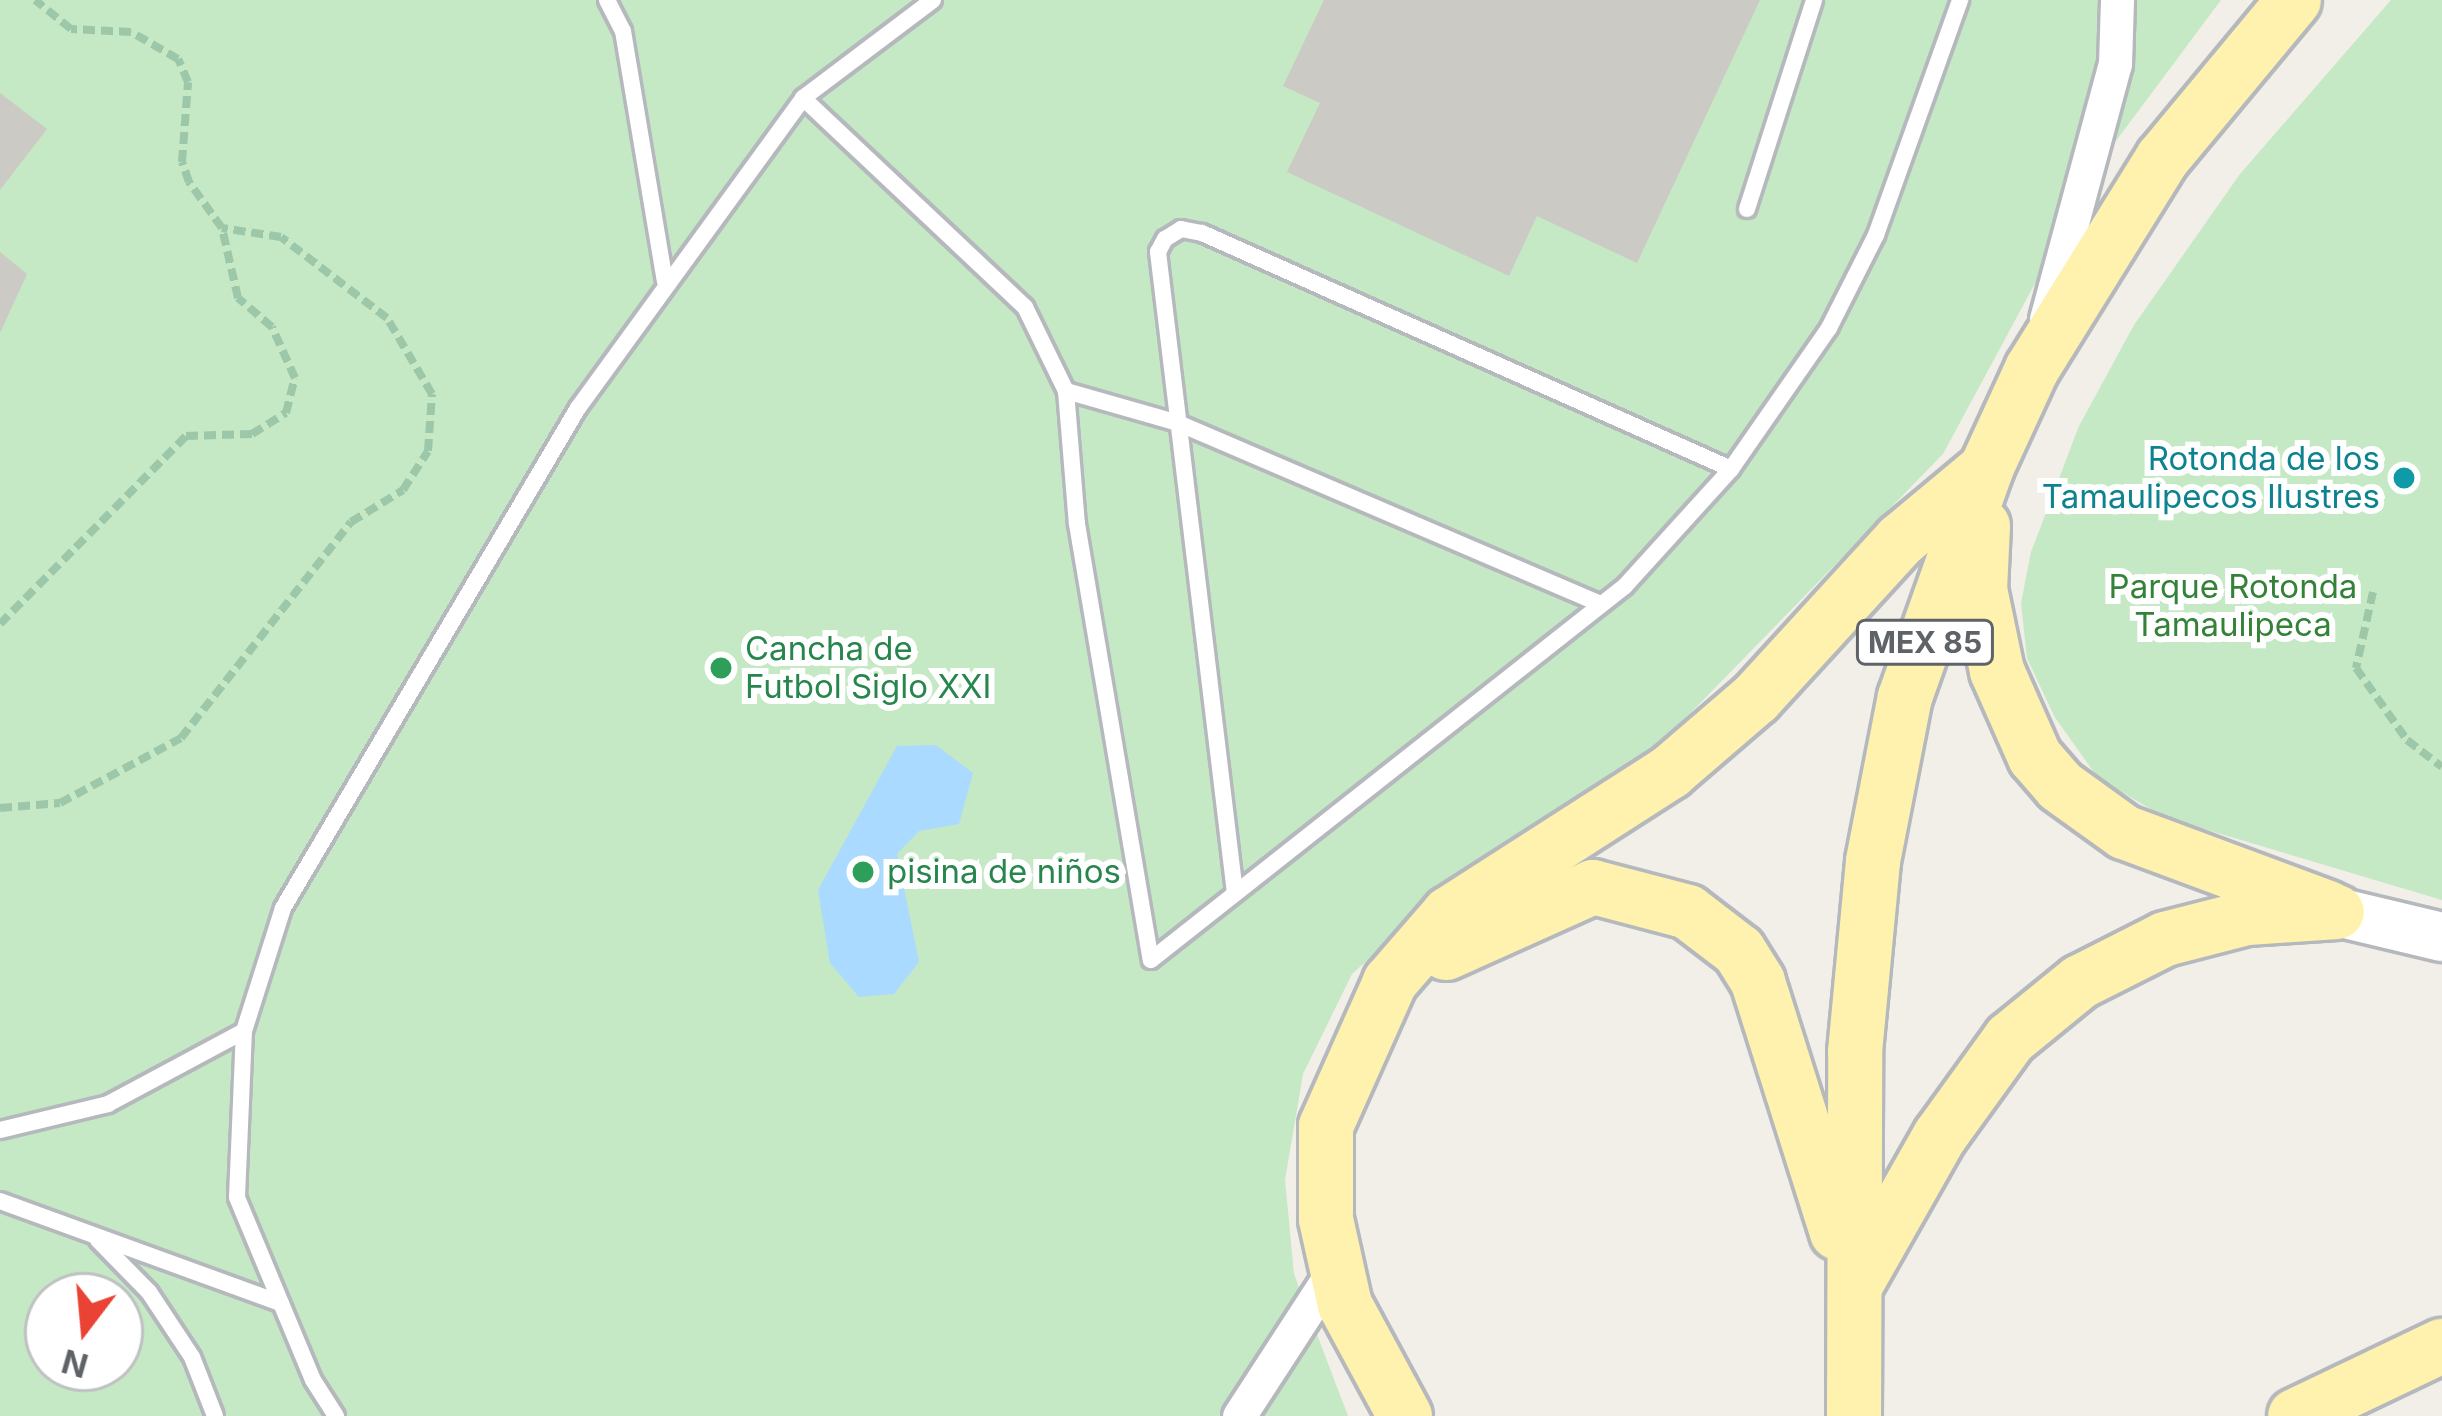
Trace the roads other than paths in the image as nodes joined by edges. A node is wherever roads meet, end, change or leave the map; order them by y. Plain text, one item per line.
1 (607, 0) edge
2 (933, 0) edge
3 (1814, 0) edge
4 (1960, 0) edge
5 (2117, 0) edge
6 (2294, 0) edge
7 (803, 98) junction
8 (1748, 209) dead end
9 (665, 280) junction
10 (2032, 368) junction
11 (1066, 391) junction
12 (1178, 423) junction
13 (1731, 469) junction
14 (1986, 469) junction
15 (1600, 604) junction
16 (1235, 893) junction
17 (2337, 912) junction
18 (2442, 938) edge
19 (1390, 982) junction
20 (244, 1031) junction
21 (0, 1130) edge
22 (0, 1201) edge
23 (94, 1235) junction
24 (1336, 1265) junction
25 (1853, 1288) junction
26 (281, 1304) junction
27 (2442, 1346) edge
28 (1854, 1399) edge
29 (214, 1416) edge
30 (336, 1416) edge
31 (1239, 1416) edge
32 (1405, 1416) edge
33 (2295, 1416) edge

1 - 9 lane
2 - 7 lane
3 - 8 lane
4 - 13 lane
5 - 10 street
6 - 10 main road, MEX 85
7 - 9 lane
7 - 11 lane
9 - 20 lane
10 - 14 main road, MEX 85
11 - 12 lane
11 - 16 lane
12 - 13 lane
12 - 15 lane
12 - 16 lane
13 - 15 lane
14 - 17 main road
14 - 19 main road
14 - 25 main road, MEX 85
15 - 16 lane
17 - 18 main road
17 - 25 main road
19 - 24 main road
19 - 25 main road
20 - 21 lane
20 - 26 lane
22 - 23 lane
23 - 26 lane
23 - 29 lane
24 - 31 street
24 - 32 main road
25 - 28 main road, MEX 85
26 - 30 lane
27 - 33 main road

